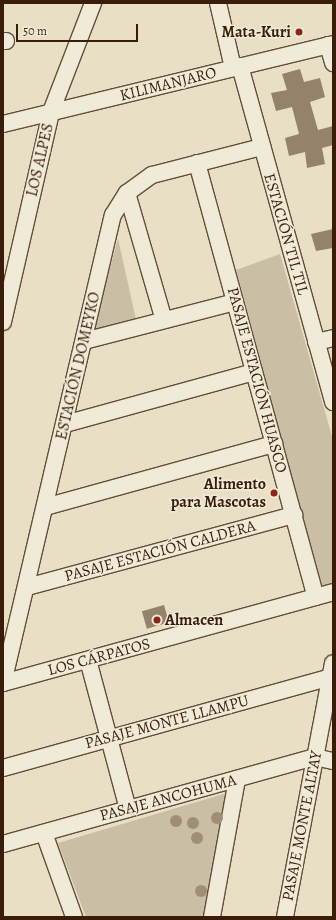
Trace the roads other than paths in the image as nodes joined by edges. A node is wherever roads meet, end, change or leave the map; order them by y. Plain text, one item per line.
1 (92, 3) edge
2 (218, 3) edge
3 (330, 44) edge
4 (333, 63) edge
5 (236, 67) junction
6 (51, 112) junction
7 (3, 124) edge
8 (262, 147) junction
9 (197, 164) junction
10 (127, 194) junction
11 (235, 302) junction
12 (164, 320) junction
13 (3, 322) edge
14 (333, 338) edge
15 (84, 341) junction
16 (316, 342) junction
17 (254, 372) junction
18 (333, 402) edge
19 (65, 424) junction
20 (274, 444) junction
21 (45, 507) junction
22 (294, 515) junction
23 (27, 587) junction
24 (333, 592) edge
25 (316, 597) junction
26 (88, 660) junction
27 (332, 671) edge
28 (3, 683) edge
29 (109, 738) junction
30 (316, 757) junction
31 (333, 761) edge
32 (3, 768) edge
33 (237, 780) junction
34 (128, 809) junction
35 (44, 832) junction
36 (3, 844) edge
37 (74, 917) edge
38 (212, 917) edge
39 (285, 917) edge

1 - 6 street, LOS ALPES
2 - 5 street, ESTACIÓN TIL TIL
3 - 4 street
3 - 5 street, KILIMANJARO
5 - 6 street, KILIMANJARO
5 - 8 street, ESTACIÓN TIL TIL
6 - 7 street, KILIMANJARO
6 - 13 street, LOS ALPES
8 - 9 street, ESTACIÓN DOMEYKO
8 - 16 street, ESTACIÓN TIL TIL
9 - 10 street, ESTACIÓN DOMEYKO
9 - 11 street, PASAJE ESTACIÓN HUASCO
10 - 12 street
10 - 15 street, ESTACIÓN DOMEYKO
11 - 12 street
11 - 17 street, PASAJE ESTACIÓN HUASCO
12 - 15 street
14 - 16 street
15 - 19 street, ESTACIÓN DOMEYKO
16 - 18 street, ESTACIÓN TIL TIL
17 - 19 street
17 - 20 street, PASAJE ESTACIÓN HUASCO
19 - 21 street, ESTACIÓN DOMEYKO
20 - 21 street
20 - 22 street, PASAJE ESTACIÓN HUASCO
21 - 23 street, ESTACIÓN DOMEYKO
22 - 23 street, PASAJE ESTACIÓN CALDERA
22 - 25 street, PASAJE ESTACIÓN HUASCO
23 - 28 street, ESTACIÓN DOMEYKO
24 - 25 street, LOS CÁRPATOS
25 - 26 street, LOS CÁRPATOS
26 - 28 street, LOS CÁRPATOS
26 - 29 street
27 - 29 street, PASAJE MONTE LLAMPU
27 - 30 street, PASAJE MONTE ALTAY
29 - 32 street, PASAJE MONTE LLAMPU
29 - 34 street
30 - 31 street, PASAJE ANCOHUMA
30 - 33 street, PASAJE ANCOHUMA
30 - 39 street, PASAJE MONTE ALTAY
33 - 34 street, PASAJE ANCOHUMA
33 - 38 street
34 - 35 street, PASAJE ANCOHUMA
35 - 36 street, PASAJE ANCOHUMA
35 - 37 street

